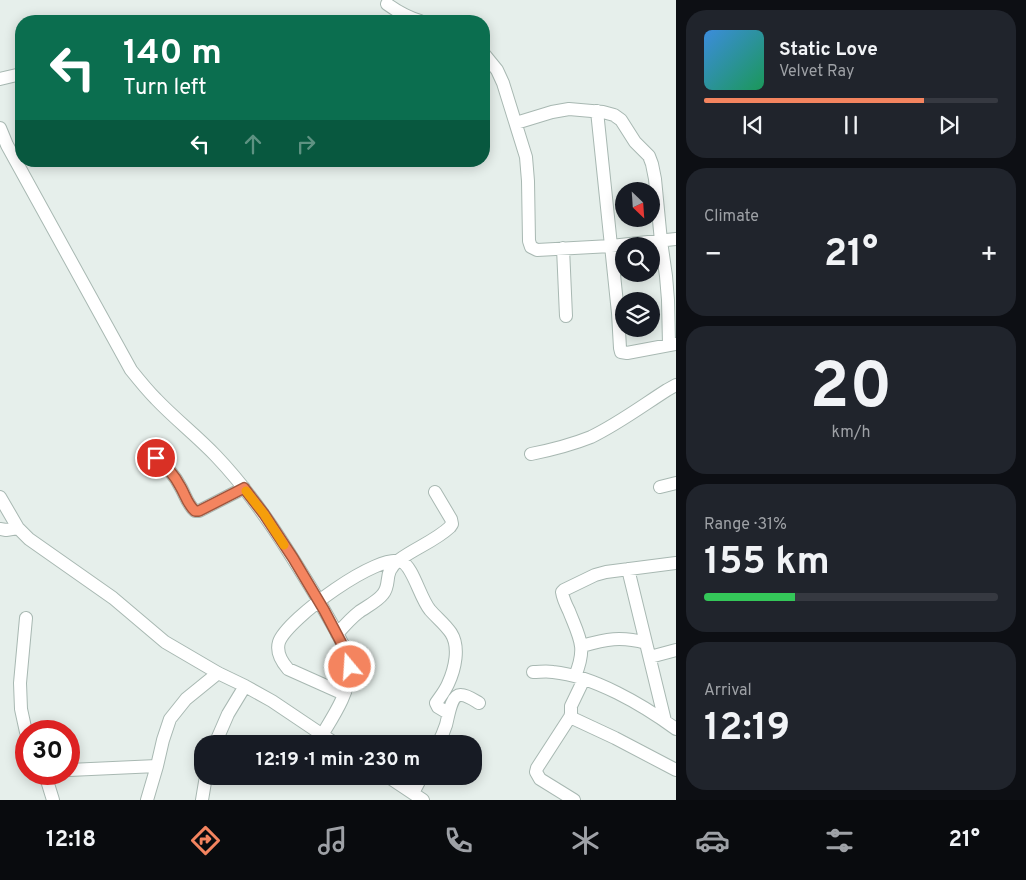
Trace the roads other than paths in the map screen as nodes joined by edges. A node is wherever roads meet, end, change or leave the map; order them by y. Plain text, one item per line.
1 (388, 4) dead end
2 (403, 15) edge
3 (490, 61) edge
4 (15, 75) edge
5 (0, 78) edge
6 (597, 111) junction
7 (516, 123) junction
8 (0, 128) edge
9 (15, 160) edge
10 (19, 167) edge
11 (676, 239) edge
12 (661, 241) junction
13 (611, 246) junction
14 (563, 248) junction
15 (566, 316) dead end
16 (672, 345) edge
17 (676, 385) edge
18 (531, 454) dead end
19 (156, 458) dead end
20 (676, 483) edge
21 (660, 487) dead end
22 (244, 488) junction
23 (436, 492) dead end
24 (0, 496) edge
25 (18, 528) junction
26 (0, 529) edge
27 (399, 560) junction
28 (676, 563) edge
29 (628, 569) junction
30 (318, 601) junction
31 (26, 618) dead end
32 (337, 634) junction
33 (646, 643) junction
34 (582, 646) junction
35 (676, 650) edge
36 (650, 657) junction
37 (533, 672) dead end
38 (218, 673) junction
39 (579, 678) junction
40 (245, 686) junction
41 (344, 694) junction
42 (479, 703) dead end
43 (448, 714) junction
44 (570, 717) junction
45 (24, 720) edge
46 (671, 725) edge
47 (219, 735) edge
48 (322, 735) joint
49 (442, 735) edge
50 (157, 766) junction
51 (80, 770) edge
52 (676, 770) edge
53 (49, 785) edge
54 (204, 785) edge
55 (400, 785) edge
56 (418, 797) edge
57 (54, 800) edge
58 (146, 800) edge
59 (202, 800) edge
60 (574, 800) edge

1 - 2 street
3 - 7 street
4 - 5 street
6 - 7 street
6 - 12 street
6 - 13 street
7 - 14 street
8 - 9 street
10 - 22 street
11 - 12 street
12 - 13 street
12 - 16 street
13 - 14 street
13 - 16 street
14 - 15 street
17 - 18 street
19 - 22 street
20 - 21 street
22 - 30 street
23 - 27 street
24 - 25 street
25 - 26 street
25 - 38 street
27 - 30 street
27 - 32 street
27 - 43 street
28 - 29 street
29 - 33 street
29 - 34 street
30 - 32 street
30 - 41 street
31 - 45 street
32 - 41 street
33 - 34 street
33 - 36 street
34 - 39 street
35 - 36 street
36 - 46 street
37 - 39 street
38 - 40 street
38 - 50 street
39 - 44 street
39 - 46 street
40 - 47 street
40 - 48 street
41 - 48 street
42 - 43 street
43 - 49 street
44 - 52 street
44 - 60 street
50 - 51 street
50 - 58 street
53 - 57 street
54 - 59 street
55 - 56 street

